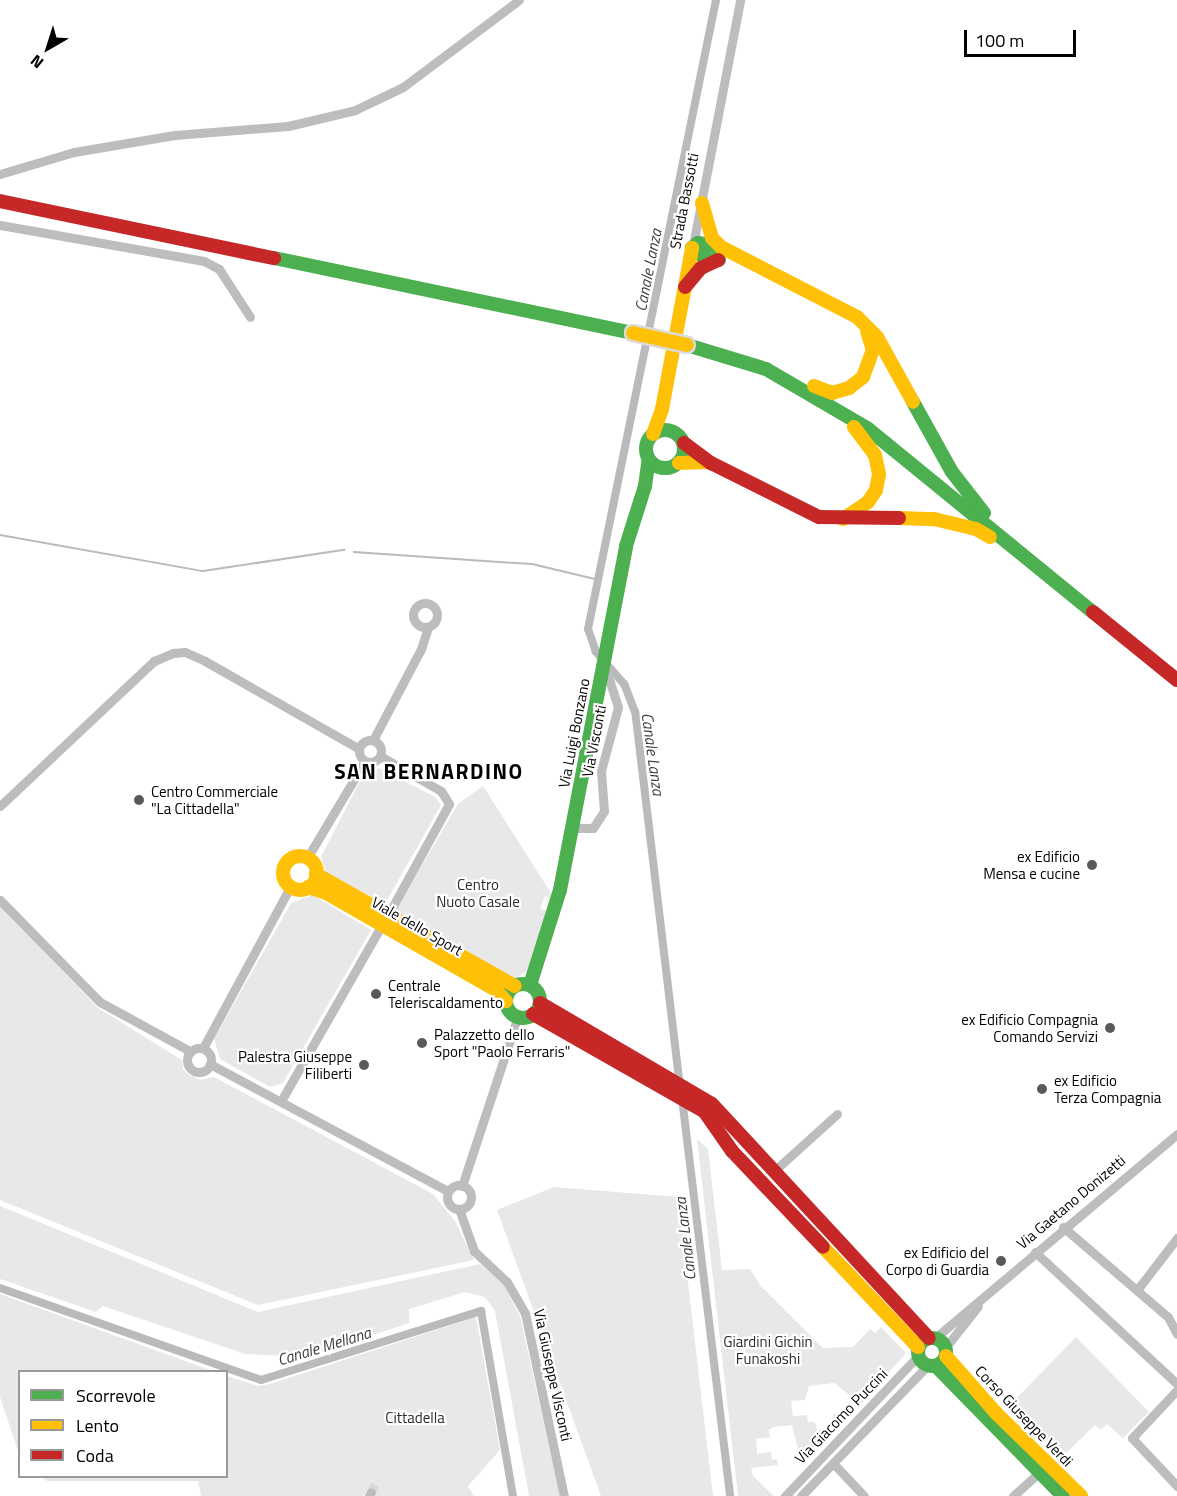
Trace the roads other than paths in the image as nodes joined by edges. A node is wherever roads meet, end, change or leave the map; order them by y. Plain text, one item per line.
1 (519, 0) edge
2 (740, 0) edge
3 (0, 174) edge
4 (1, 201) edge
5 (702, 203) junction
6 (0, 225) edge
7 (692, 248) junction
8 (720, 254) junction
9 (685, 287) junction
10 (857, 316) junction
11 (250, 317) dead end
12 (740, 360) junction
13 (662, 409) junction
14 (653, 434) junction
15 (679, 437) junction
16 (649, 459) junction
17 (679, 463) junction
18 (711, 463) junction
19 (661, 468) junction
20 (645, 486) junction
21 (840, 520) junction
22 (1074, 597) junction
23 (428, 627) dead end
24 (618, 631) dead end
25 (1177, 680) edge
26 (373, 740) junction
27 (359, 748) junction
28 (380, 756) junction
29 (365, 761) junction
30 (0, 806) edge
31 (573, 828) junction
32 (307, 858) junction
33 (316, 874) junction
34 (290, 887) junction
35 (308, 888) junction
36 (0, 900) edge
37 (384, 921) junction
38 (514, 986) junction
39 (530, 986) junction
40 (506, 1001) junction
41 (537, 1008) junction
42 (518, 1016) junction
43 (202, 1048) junction
44 (190, 1051) junction
45 (210, 1064) junction
46 (692, 1098) junction
47 (280, 1101) junction
48 (837, 1114) dead end
49 (1177, 1134) edge
50 (750, 1146) junction
51 (738, 1157) junction
52 (774, 1172) junction
53 (462, 1186) junction
54 (448, 1191) junction
55 (459, 1209) junction
56 (817, 1220) junction
57 (1063, 1227) junction
58 (806, 1231) junction
59 (1177, 1238) edge
60 (1035, 1252) junction
61 (1137, 1290) junction
62 (987, 1295) junction
63 (1177, 1334) edge
64 (932, 1352) junction
65 (1177, 1384) edge
66 (1177, 1390) edge
67 (833, 1463) junction
68 (1042, 1469) junction
69 (1177, 1486) edge
70 (564, 1496) edge
71 (785, 1496) edge
72 (801, 1496) edge
73 (864, 1496) edge
74 (1013, 1496) edge
75 (1064, 1496) edge
76 (1081, 1496) edge

1 - 3 street
2 - 5 street, Strada Bassotti
4 - 12 main road, bridge
5 - 7 street, Strada Bassotti
5 - 8 main road
6 - 11 street
7 - 8 main road
7 - 9 main road, Strada Bassotti
8 - 9 main road
8 - 10 main road
9 - 13 main road, Strada Bassotti
10 - 12 main road
10 - 22 main road
12 - 21 main road
12 - 22 main road
13 - 14 main road, Strada Bassotti
13 - 15 main road
14 - 15 main road
14 - 16 main road
15 - 17 main road
15 - 18 main road
16 - 19 main road
16 - 20 main road, Via Luigi Bonzano
17 - 18 main road
17 - 19 main road
18 - 21 main road
19 - 20 main road, Via Luigi Bonzano
20 - 31 main road, Via Luigi Bonzano
21 - 22 main road
22 - 25 main road
23 - 26 street
24 - 31 street, Via Visconti
26 - 27 street
26 - 28 street
27 - 29 street
27 - 30 street
28 - 29 street
28 - 37 street
29 - 32 street
31 - 39 main road, Via Luigi Bonzano
32 - 33 main road
32 - 34 main road
33 - 35 main road
33 - 37 main road, Viale dello Sport
34 - 35 main road
34 - 43 street
35 - 37 main road, Viale dello Sport
36 - 44 street
37 - 38 main road, Viale dello Sport
37 - 40 main road, Viale dello Sport
37 - 47 street
38 - 39 main road
38 - 40 main road
39 - 41 main road
40 - 42 main road
41 - 42 main road
41 - 46 main road
42 - 53 street
43 - 44 street
43 - 45 street
44 - 45 street
45 - 47 street
46 - 50 main road, Corso Giuseppe Verdi
46 - 51 main road, Corso Giuseppe Verdi
47 - 54 street
48 - 52 street
49 - 57 street, Via Gaetano Donizetti
50 - 51 street
50 - 52 main road, Corso Giuseppe Verdi
51 - 58 main road, Corso Giuseppe Verdi
52 - 56 main road, Corso Giuseppe Verdi
53 - 54 street
53 - 55 street
54 - 55 street, Via Giuseppe Visconti
55 - 70 street, Via Giuseppe Visconti
56 - 58 street
56 - 64 main road, Corso Giuseppe Verdi
57 - 60 street, Via Gaetano Donizetti
57 - 61 street
58 - 64 main road, Corso Giuseppe Verdi
59 - 61 street
60 - 62 street, Via Gaetano Donizetti
60 - 65 street
61 - 63 street
62 - 64 street, Via Gaetano Donizetti
62 - 64 street, Via Gaetano Donizetti
64 - 67 street, Via Giacomo Puccini
64 - 68 main road, Corso Giuseppe Verdi
64 - 71 street, Via Giacomo Puccini
66 - 69 street
67 - 72 street, Via Giacomo Puccini
67 - 73 street
68 - 74 street
68 - 75 main road, Corso Giuseppe Verdi
68 - 76 main road, Corso Giuseppe Verdi

